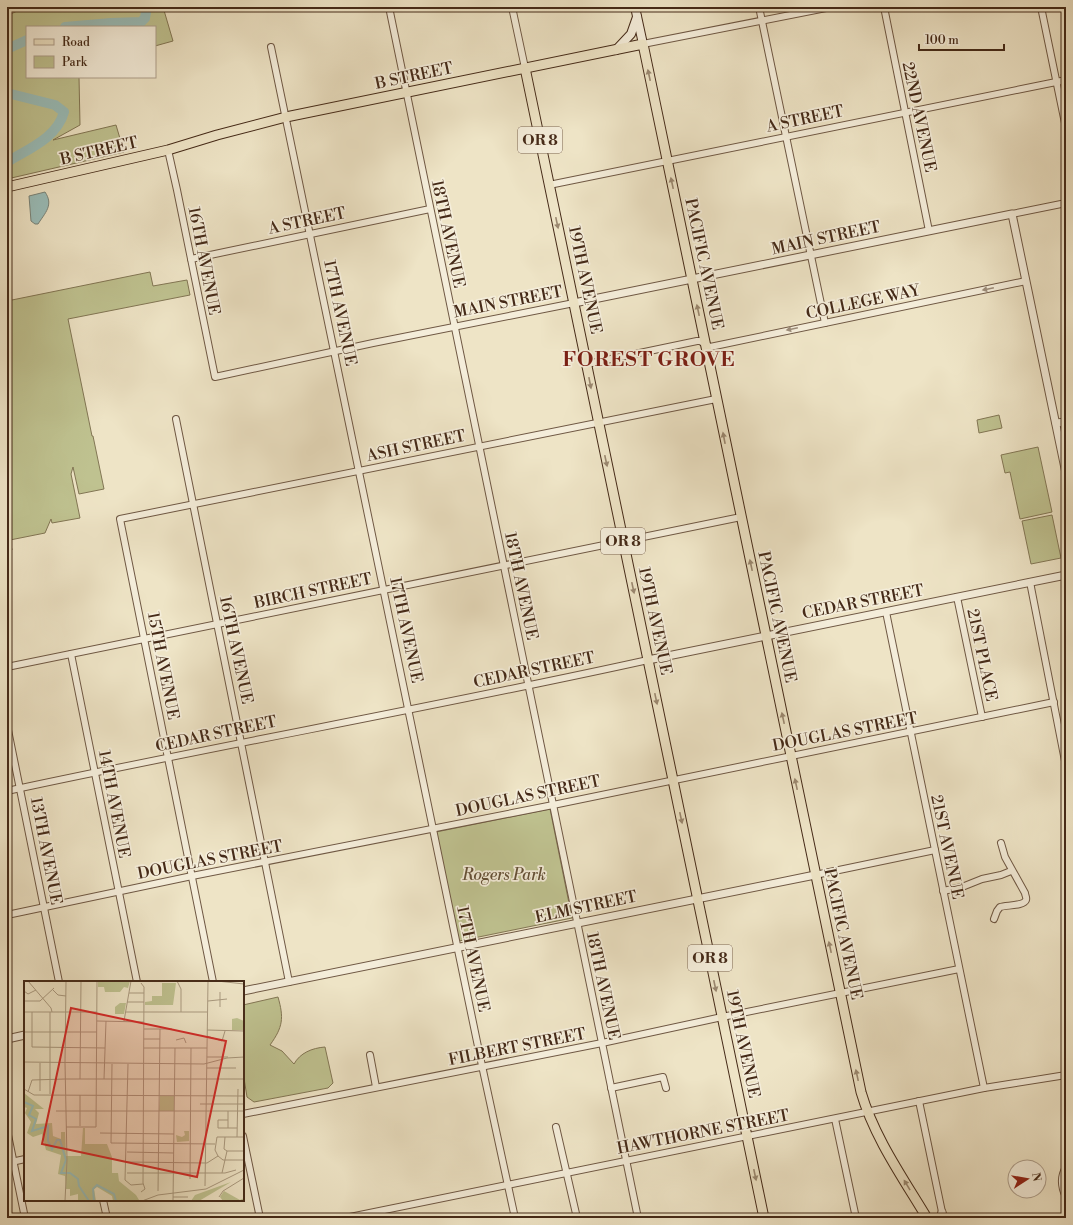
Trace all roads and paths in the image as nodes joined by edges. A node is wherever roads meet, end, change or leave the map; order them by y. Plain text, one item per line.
1 (389, 7) edge
2 (512, 7) edge
3 (635, 7) edge
4 (759, 7) edge
5 (831, 7) edge
6 (884, 7) edge
7 (1041, 7) edge
8 (637, 17) junction
9 (762, 20) junction
10 (643, 44) junction
11 (271, 47) dead end
12 (616, 50) junction
13 (525, 68) junction
14 (1066, 80) edge
15 (1056, 82) junction
16 (406, 93) junction
17 (905, 112) junction
18 (286, 117) junction
19 (1066, 128) edge
20 (786, 136) junction
21 (168, 150) junction
22 (667, 160) junction
23 (549, 185) junction
24 (7, 187) edge
25 (1066, 203) edge
26 (430, 209) junction
27 (1012, 214) junction
28 (929, 231) junction
29 (310, 234) junction
30 (811, 256) junction
31 (191, 258) junction
32 (692, 280) junction
33 (1026, 281) junction
34 (574, 303) junction
35 (825, 323) junction
36 (454, 327) junction
37 (705, 344) junction
38 (335, 352) junction
39 (587, 364) junction
40 (215, 377) joint
41 (716, 399) junction
42 (176, 418) dead end
43 (1066, 422) edge
44 (598, 423) junction
45 (1056, 423) junction
46 (479, 447) junction
47 (360, 471) junction
48 (1066, 473) edge
49 (193, 504) junction
50 (741, 517) junction
51 (120, 519) joint
52 (623, 541) junction
53 (503, 566) junction
54 (1066, 575) edge
55 (1030, 582) junction
56 (384, 590) junction
57 (957, 597) junction
58 (886, 612) junction
59 (217, 624) junction
60 (766, 636) junction
61 (144, 639) junction
62 (71, 654) junction
63 (648, 660) junction
64 (7, 667) edge
65 (528, 686) junction
66 (1054, 702) junction
67 (409, 710) junction
68 (982, 717) junction
69 (7, 725) edge
70 (910, 732) junction
71 (242, 743) junction
72 (790, 756) junction
73 (168, 758) junction
74 (1066, 766) edge
75 (95, 773) junction
76 (673, 780) junction
77 (20, 788) junction
78 (7, 791) edge
79 (553, 805) junction
80 (433, 829) junction
81 (1001, 843) dead end
82 (935, 850) junction
83 (265, 862) junction
84 (1011, 871) junction
85 (815, 874) junction
86 (192, 876) junction
87 (943, 891) junction
88 (118, 892) junction
89 (697, 898) junction
90 (43, 907) junction
91 (7, 915) edge
92 (994, 919) dead end
93 (577, 923) junction
94 (458, 947) junction
95 (959, 969) junction
96 (59, 981) edge
97 (137, 981) edge
98 (212, 981) edge
99 (289, 982) junction
100 (244, 991) edge
101 (840, 994) junction
102 (722, 1017) junction
103 (24, 1035) edge
104 (7, 1038) edge
105 (602, 1043) junction
106 (370, 1055) dead end
107 (482, 1067) junction
108 (1066, 1075) edge
109 (376, 1087) junction
110 (611, 1088) junction
111 (666, 1088) dead end
112 (984, 1088) junction
113 (919, 1101) junction
114 (867, 1112) junction
115 (244, 1114) edge
116 (835, 1119) junction
117 (556, 1127) dead end
118 (7, 1130) edge
119 (747, 1137) junction
120 (244, 1141) edge
121 (24, 1159) edge
122 (626, 1160) junction
123 (10, 1162) edge
124 (1066, 1167) edge
125 (567, 1172) junction
126 (508, 1185) junction
127 (1066, 1196) edge
128 (103, 1201) edge
129 (942, 1216) edge
130 (26, 1218) edge
131 (107, 1218) edge
132 (260, 1218) edge
133 (345, 1218) edge
134 (515, 1218) edge
135 (577, 1218) edge
136 (638, 1218) edge
137 (764, 1218) edge
138 (856, 1218) edge
139 (927, 1218) edge

1 - 16 street, 18TH AVENUE
2 - 13 street, 19TH AVENUE
3 - 8 main road, PACIFIC AVENUE
4 - 9 street
5 - 9 street, B STREET
6 - 17 street, 22ND AVENUE
7 - 15 street
8 - 10 main road, PACIFIC AVENUE
8 - 12 main road
9 - 10 street, B STREET
9 - 20 street
10 - 12 main road, B STREET
22 -> 10 main road, PACIFIC AVENUE
11 - 18 street, 17TH AVENUE
12 - 13 main road, B STREET
13 - 16 main road, B STREET
13 - 23 main road, 19TH AVENUE / OR 8
14 - 15 street, A STREET
15 - 17 street, A STREET
15 - 19 street
16 - 18 main road, B STREET
16 - 26 street, 18TH AVENUE
17 - 20 street, A STREET
17 - 28 street, 22ND AVENUE
18 - 21 main road, B STREET
18 - 29 street, 17TH AVENUE
20 - 22 street, A STREET
20 - 30 street
21 - 24 main road, B STREET
21 - 31 street, 16TH AVENUE
22 - 23 street, A STREET
32 -> 22 main road, PACIFIC AVENUE
23 -> 34 main road, 19TH AVENUE / OR 8
25 - 27 street, MAIN STREET
26 - 29 street, A STREET
26 - 36 street, 18TH AVENUE
27 - 28 street, MAIN STREET
27 - 33 street
28 - 30 street, MAIN STREET
29 - 31 street, A STREET
29 - 38 street, 17TH AVENUE
30 - 32 street, MAIN STREET
30 - 35 street
31 - 40 street, 16TH AVENUE
32 - 34 street, MAIN STREET
37 -> 32 main road, PACIFIC AVENUE
33 -> 35 street, COLLEGE WAY
33 - 45 street
34 - 36 street, MAIN STREET
34 - 39 main road, 19TH AVENUE / OR 8
35 -> 37 street, COLLEGE WAY
36 - 38 street, MAIN STREET
36 - 46 street, 18TH AVENUE
37 - 39 street, COLLEGE WAY
37 - 41 main road, PACIFIC AVENUE
38 - 40 street, MAIN STREET
38 - 47 street, 17TH AVENUE
39 -> 44 main road, 19TH AVENUE / OR 8
41 - 44 street, ASH STREET
50 -> 41 main road, PACIFIC AVENUE
42 - 49 street, 16TH AVENUE
43 - 45 street
44 - 46 street, ASH STREET
44 -> 52 main road, 19TH AVENUE / OR 8
45 - 48 street
46 - 47 street, ASH STREET
46 - 53 street, 18TH AVENUE
47 - 49 street, ASH STREET
47 - 56 street, 17TH AVENUE
49 - 51 street, ASH STREET
49 - 59 street, 16TH AVENUE
50 - 52 street, BIRCH STREET
60 -> 50 main road, PACIFIC AVENUE
51 - 61 street, 15TH AVENUE
52 - 53 street, BIRCH STREET
52 -> 63 main road, 19TH AVENUE / OR 8
53 - 56 street, BIRCH STREET
53 - 65 street, 18TH AVENUE
54 - 55 street, CEDAR STREET
55 - 57 street, CEDAR STREET
55 - 66 street
56 - 59 street, BIRCH STREET
56 - 67 street, 17TH AVENUE
57 - 58 street, CEDAR STREET
57 - 68 street, 21ST PLACE
58 - 60 street, CEDAR STREET
58 - 70 street, 21ST AVENUE
59 - 61 street, BIRCH STREET
59 - 71 street, 16TH AVENUE
60 - 63 street, CEDAR STREET
72 -> 60 main road, PACIFIC AVENUE
61 - 62 street, BIRCH STREET
61 - 73 street, 15TH AVENUE
62 - 64 street, BIRCH STREET
62 - 75 street, 14TH AVENUE
63 - 65 street, CEDAR STREET
63 -> 76 main road, 19TH AVENUE / OR 8
65 - 67 street, CEDAR STREET
65 - 79 street, 18TH AVENUE
66 - 68 street, DOUGLAS STREET
66 - 74 street
67 - 71 street, CEDAR STREET
67 - 80 street, 17TH AVENUE
68 - 70 street, DOUGLAS STREET
69 - 77 street, 13TH AVENUE
70 - 72 street, DOUGLAS STREET
70 - 82 street, 21ST AVENUE
71 - 73 street, CEDAR STREET
71 - 83 street, 16TH AVENUE
72 - 76 street, DOUGLAS STREET
85 -> 72 main road, PACIFIC AVENUE
73 - 75 street, CEDAR STREET
73 - 86 street, 15TH AVENUE
75 - 77 street, CEDAR STREET
75 - 88 street, 14TH AVENUE
76 - 79 street, DOUGLAS STREET
76 -> 89 main road, 19TH AVENUE / OR 8
77 - 78 street, CEDAR STREET
77 - 90 street, 13TH AVENUE
79 - 80 street, DOUGLAS STREET
79 - 93 street, 18TH AVENUE
80 - 83 street, DOUGLAS STREET
80 - 94 street, 17TH AVENUE
81 - 84 street
82 - 85 street, ELM STREET
82 - 87 street, 21ST AVENUE
83 - 86 street, DOUGLAS STREET
83 - 99 street, 16TH AVENUE
84 - 87 street
84 - 92 street
85 - 89 street, ELM STREET
101 -> 85 main road, PACIFIC AVENUE
86 - 88 street, DOUGLAS STREET
86 - 98 street, 15TH AVENUE
87 - 95 street, 21ST AVENUE
88 - 90 street, DOUGLAS STREET
88 - 97 street, 14TH AVENUE
89 - 93 street, ELM STREET
89 -> 102 main road, 19TH AVENUE / OR 8
90 - 91 street, DOUGLAS STREET
90 - 96 street, 13TH AVENUE
93 - 94 street, ELM STREET
93 - 105 street, 18TH AVENUE
94 - 99 street, ELM STREET
94 - 107 street, 17TH AVENUE
95 - 101 street, FILBERT STREET
95 - 112 street, 21ST AVENUE
99 - 100 street, ELM STREET
101 - 102 street, FILBERT STREET
114 -> 101 main road, PACIFIC AVENUE
102 - 105 street, FILBERT STREET
102 - 119 main road, 19TH AVENUE / OR 8
103 - 104 street
105 - 107 street, FILBERT STREET
105 - 110 street, 18TH AVENUE
106 - 109 street
107 - 109 street, FILBERT STREET
107 - 126 street, 17TH AVENUE
108 - 112 street, HAWTHORNE STREET
109 - 115 street, FILBERT STREET
110 - 111 street
110 - 122 street, 18TH AVENUE
112 - 113 street, HAWTHORNE STREET
113 - 114 street, HAWTHORNE STREET
113 - 129 street
114 - 116 street, HAWTHORNE STREET
139 -> 114 main road, PACIFIC AVENUE
116 - 119 street, HAWTHORNE STREET
116 - 138 street
117 - 125 street
118 - 123 street
119 - 122 street, HAWTHORNE STREET
119 -> 137 main road, 19TH AVENUE / OR 8
120 - 132 street
121 - 123 street
122 - 125 street, HAWTHORNE STREET
122 - 136 street, 18TH AVENUE
123 - 130 street
124 - 127 street
125 - 126 street, HAWTHORNE STREET
125 - 135 street
126 - 133 street, HAWTHORNE STREET
126 - 134 street, 17TH AVENUE
128 - 131 street

